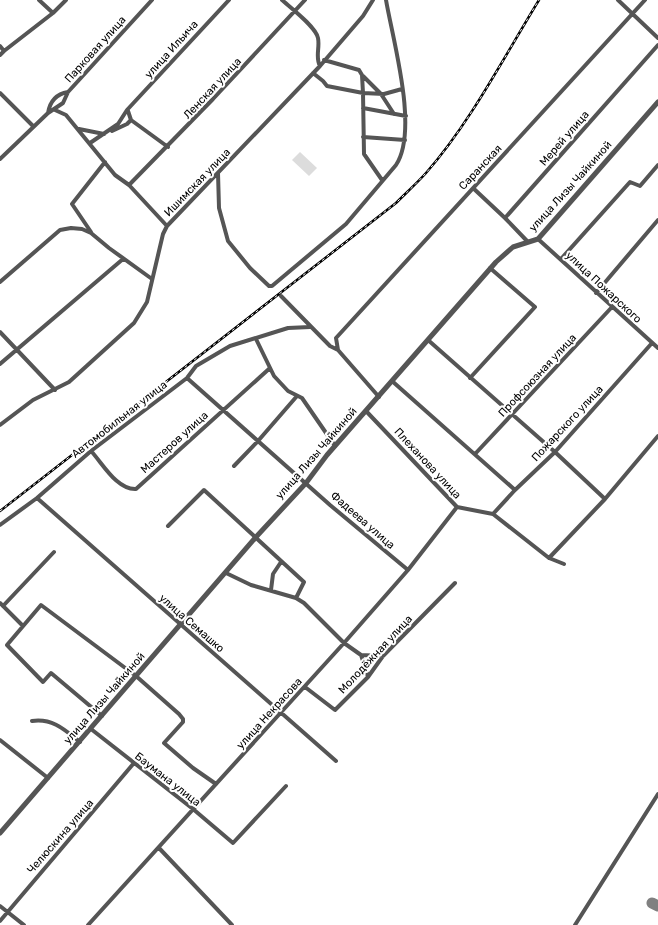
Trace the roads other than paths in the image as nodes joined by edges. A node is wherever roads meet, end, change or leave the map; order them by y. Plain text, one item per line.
1 (40, 0) edge
2 (66, 0) edge
3 (152, 0) edge
4 (229, 0) edge
5 (282, 0) edge
6 (305, 0) edge
7 (373, 0) edge
8 (386, 0) edge
9 (618, 0) edge
10 (645, 0) edge
11 (294, 12) junction
12 (54, 13) junction
13 (633, 14) junction
14 (658, 38) edge
15 (658, 45) edge
16 (0, 46) edge
17 (4, 51) junction
18 (0, 55) edge
19 (324, 60) junction
20 (320, 66) junction
21 (313, 73) junction
22 (362, 75) junction
23 (402, 89) junction
24 (68, 92) junction
25 (0, 93) edge
26 (362, 93) junction
27 (381, 94) junction
28 (658, 102) edge
29 (363, 108) junction
30 (54, 110) junction
31 (127, 110) junction
32 (48, 113) junction
33 (394, 114) junction
34 (406, 116) junction
35 (132, 120) junction
36 (33, 126) junction
37 (79, 129) junction
38 (103, 134) junction
39 (363, 137) junction
40 (404, 140) junction
41 (90, 143) junction
42 (168, 147) junction
43 (0, 159) edge
44 (105, 162) junction
45 (658, 165) edge
46 (218, 173) junction
47 (382, 180) junction
48 (129, 186) junction
49 (473, 188) junction
50 (505, 218) junction
51 (658, 220) edge
52 (167, 226) junction
53 (91, 233) junction
54 (538, 239) junction
55 (528, 242) junction
56 (123, 259) junction
57 (561, 259) junction
58 (490, 268) junction
59 (152, 279) junction
60 (0, 282) edge
61 (596, 293) junction
62 (281, 296) dead end
63 (612, 307) junction
64 (310, 327) junction
65 (0, 332) edge
66 (256, 339) junction
67 (428, 340) junction
68 (652, 343) junction
69 (658, 348) edge
70 (17, 350) junction
71 (338, 350) junction
72 (0, 364) edge
73 (270, 368) junction
74 (187, 378) junction
75 (470, 378) junction
76 (392, 382) junction
77 (55, 390) junction
78 (298, 396) junction
79 (379, 397) junction
80 (222, 410) junction
81 (366, 411) junction
82 (512, 415) junction
83 (0, 425) edge
84 (658, 436) edge
85 (258, 441) junction
86 (335, 446) junction
87 (91, 451) junction
88 (555, 452) junction
89 (475, 454) junction
90 (234, 466) dead end
91 (306, 483) junction
92 (515, 490) junction
93 (37, 498) junction
94 (605, 499) junction
95 (457, 507) junction
96 (493, 514) junction
97 (0, 525) edge
98 (168, 526) dead end
99 (256, 537) junction
100 (54, 552) dead end
101 (548, 558) junction
102 (281, 562) junction
103 (564, 564) dead end
104 (408, 570) junction
105 (226, 573) junction
106 (455, 583) dead end
107 (271, 590) junction
108 (296, 598) junction
109 (1, 604) edge
110 (181, 624) junction
111 (23, 626) junction
112 (344, 643) junction
113 (362, 655) junction
114 (383, 656) junction
115 (136, 676) junction
116 (368, 677) junction
117 (305, 687) junction
118 (281, 712) junction
119 (102, 716) junction
120 (32, 721) dead end
121 (91, 729) junction
122 (0, 740) edge
123 (80, 742) junction
124 (336, 761) dead end
125 (134, 763) junction
126 (48, 778) junction
127 (216, 784) junction
128 (286, 786) dead end
129 (658, 794) edge
130 (193, 809) junction
131 (1, 830) edge
132 (159, 848) junction
133 (0, 906) edge
134 (8, 912) junction
135 (0, 921) edge
136 (24, 925) edge
137 (88, 925) edge
138 (232, 925) edge
139 (575, 925) edge

1 - 12 street
2 - 12 street
3 - 24 street, Парковая улица
4 - 31 street, улица Ильича
5 - 11 street
6 - 11 street, Ленская улица
7 - 19 street, Ишимская улица
8 - 23 street
9 - 13 street
10 - 13 street, Саранская
11 - 20 street
11 - 42 street, Ленская улица
12 - 17 street
13 - 14 street
13 - 49 street, Саранская
15 - 50 street, Мерей улица
16 - 17 street
17 - 18 street
19 - 20 street, Ишимская улица
19 - 22 street
20 - 21 street, Ишимская улица
21 - 26 street
21 - 46 street, Ишимская улица
22 - 26 street
22 - 27 street
23 - 27 street
23 - 34 street
24 - 30 street, Парковая улица
24 - 32 street, Парковая улица
25 - 36 street
26 - 27 street
26 - 29 street
27 - 33 street
28 - 54 street, улица Лизы Чайкиной
29 - 33 street
29 - 39 street
30 - 32 street, Парковая улица
30 - 37 street
31 - 35 street
31 - 38 street, улица Ильича
32 - 36 street, Парковая улица
33 - 34 street
34 - 40 street
35 - 38 street
35 - 42 street
36 - 43 street, Парковая улица
37 - 38 street
37 - 41 street
38 - 41 street
39 - 40 street
39 - 47 street
40 - 47 street
41 - 44 street
42 - 48 street, Ленская улица
44 - 48 street
44 - 53 street
45 - 57 street
46 - 47 street
46 - 52 street, Ишимская улица
48 - 52 street
49 - 50 street
49 - 71 street, Саранская
50 - 55 street
51 - 61 street
52 - 59 street, Ишимская улица
53 - 56 street
53 - 60 street
54 - 55 street, улица Лизы Чайкиной
54 - 57 street, улица Пожарского
55 - 58 street, улица Лизы Чайкиной
56 - 59 street
56 - 70 street
57 - 61 street, улица Пожарского
58 - 67 street, улица Лизы Чайкиной
58 - 75 street
59 - 77 street, Ишимская улица
61 - 63 street, улица Пожарского
62 - 64 street
63 - 68 street, улица Пожарского
63 - 82 street, Профсоюзная улица
64 - 66 street, Автомобильная улица
64 - 71 street
65 - 70 street
66 - 73 street
66 - 74 street, Автомобильная улица
67 - 75 street
67 - 76 street, улица Лизы Чайкиной
68 - 69 street, улица Пожарского
68 - 88 street, Пожарского улица
70 - 72 street
70 - 77 street
71 - 79 street
73 - 78 street
73 - 80 street, Мастеров улица
74 - 80 street, Фадеева улица
74 - 87 street, Автомобильная улица
75 - 82 street
76 - 79 street, улица Лизы Чайкиной
76 - 89 street
77 - 83 street, Ишимская улица
78 - 85 street
78 - 86 street
79 - 81 street, улица Лизы Чайкиной
80 - 85 street, Фадеева улица
80 - 87 street, Мастеров улица
81 - 86 street, улица Лизы Чайкиной
81 - 95 street, Плеханова улица
82 - 88 street
82 - 89 street, Профсоюзная улица
84 - 94 street
85 - 90 street
85 - 91 street, Фадеева улица
86 - 91 street, улица Лизы Чайкиной
87 - 93 street, Автомобильная улица
88 - 92 street, Пожарского улица
88 - 94 street
89 - 92 street
91 - 99 street, улица Лизы Чайкиной
91 - 104 street, Фадеева улица
92 - 96 street, Пожарского улица
93 - 97 street, Автомобильная улица
93 - 110 street, улица Семашко
94 - 101 street
95 - 96 street, Плеханова улица
95 - 104 street, улица Некрасова
96 - 101 street, Плеханова улица
98 - 99 street
99 - 102 street
99 - 105 street, улица Лизы Чайкиной
100 - 109 street
101 - 103 street, Плеханова улица
102 - 107 street
102 - 108 street
104 - 112 street, улица Некрасова
105 - 107 street
105 - 110 street, улица Лизы Чайкиной
106 - 114 street, Молодёжная улица
107 - 108 street
108 - 112 street
109 - 111 street
110 - 115 street, улица Лизы Чайкиной
110 - 118 street, улица Семашко
111 - 115 street
111 - 119 street
112 - 113 street
112 - 117 street, улица Некрасова
113 - 114 street
113 - 116 street
114 - 116 street, Молодёжная улица
115 - 119 street, улица Лизы Чайкиной
115 - 127 street
116 - 117 street, Молодёжная улица
117 - 118 street, улица Некрасова
118 - 124 street, улица Семашко
118 - 127 street, улица Некрасова
119 - 121 street, улица Лизы Чайкиной
120 - 123 street
121 - 123 street, улица Лизы Чайкиной
121 - 125 street, Баумана улица
122 - 126 street
123 - 126 street, улица Лизы Чайкиной
125 - 130 street, Баумана улица
125 - 134 street, Челюскина улица
126 - 131 street, улица Лизы Чайкиной
127 - 130 street, улица Некрасова
128 - 130 street, Баумана улица
129 - 139 street
130 - 132 street, улица Некрасова
132 - 137 street, улица Некрасова
132 - 138 street
133 - 134 street
134 - 135 street, Челюскина улица
134 - 136 street

